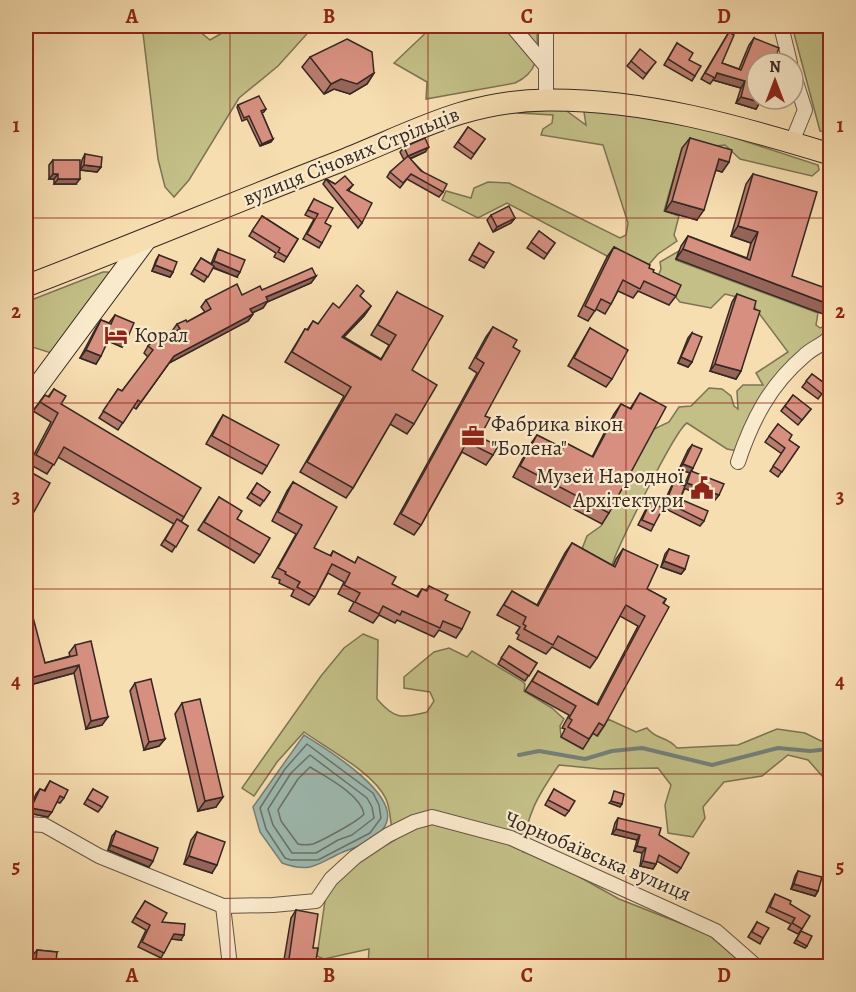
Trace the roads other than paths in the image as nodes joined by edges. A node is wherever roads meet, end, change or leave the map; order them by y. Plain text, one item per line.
1 (512, 26) edge
2 (546, 26) edge
3 (781, 26) edge
4 (787, 51) edge
5 (545, 65) junction
6 (546, 100) junction
7 (805, 111) edge
8 (792, 142) junction
9 (831, 154) edge
10 (146, 240) junction
11 (97, 260) junction
12 (117, 277) junction
13 (26, 286) edge
14 (831, 337) edge
15 (26, 402) edge
16 (738, 462) dead end
17 (26, 824) edge
18 (223, 906) junction
19 (230, 966) edge
20 (756, 966) edge

1 - 5 street
2 - 5 street
3 - 4 street
5 - 6 street
6 - 8 main road, вулиця Січових Стрільців
6 - 10 main road, вулиця Січових Стрільців
7 - 8 street
8 - 9 main road, вулиця Січових Стрільців
10 - 11 main road, вулиця Січових Стрільців
10 - 12 main road
11 - 12 main road
11 - 13 main road, вулиця Січових Стрільців
12 - 15 main road
14 - 16 street
17 - 18 street, Чорнобаївська вулиця
18 - 19 street
18 - 20 street, Чорнобаївська вулиця

